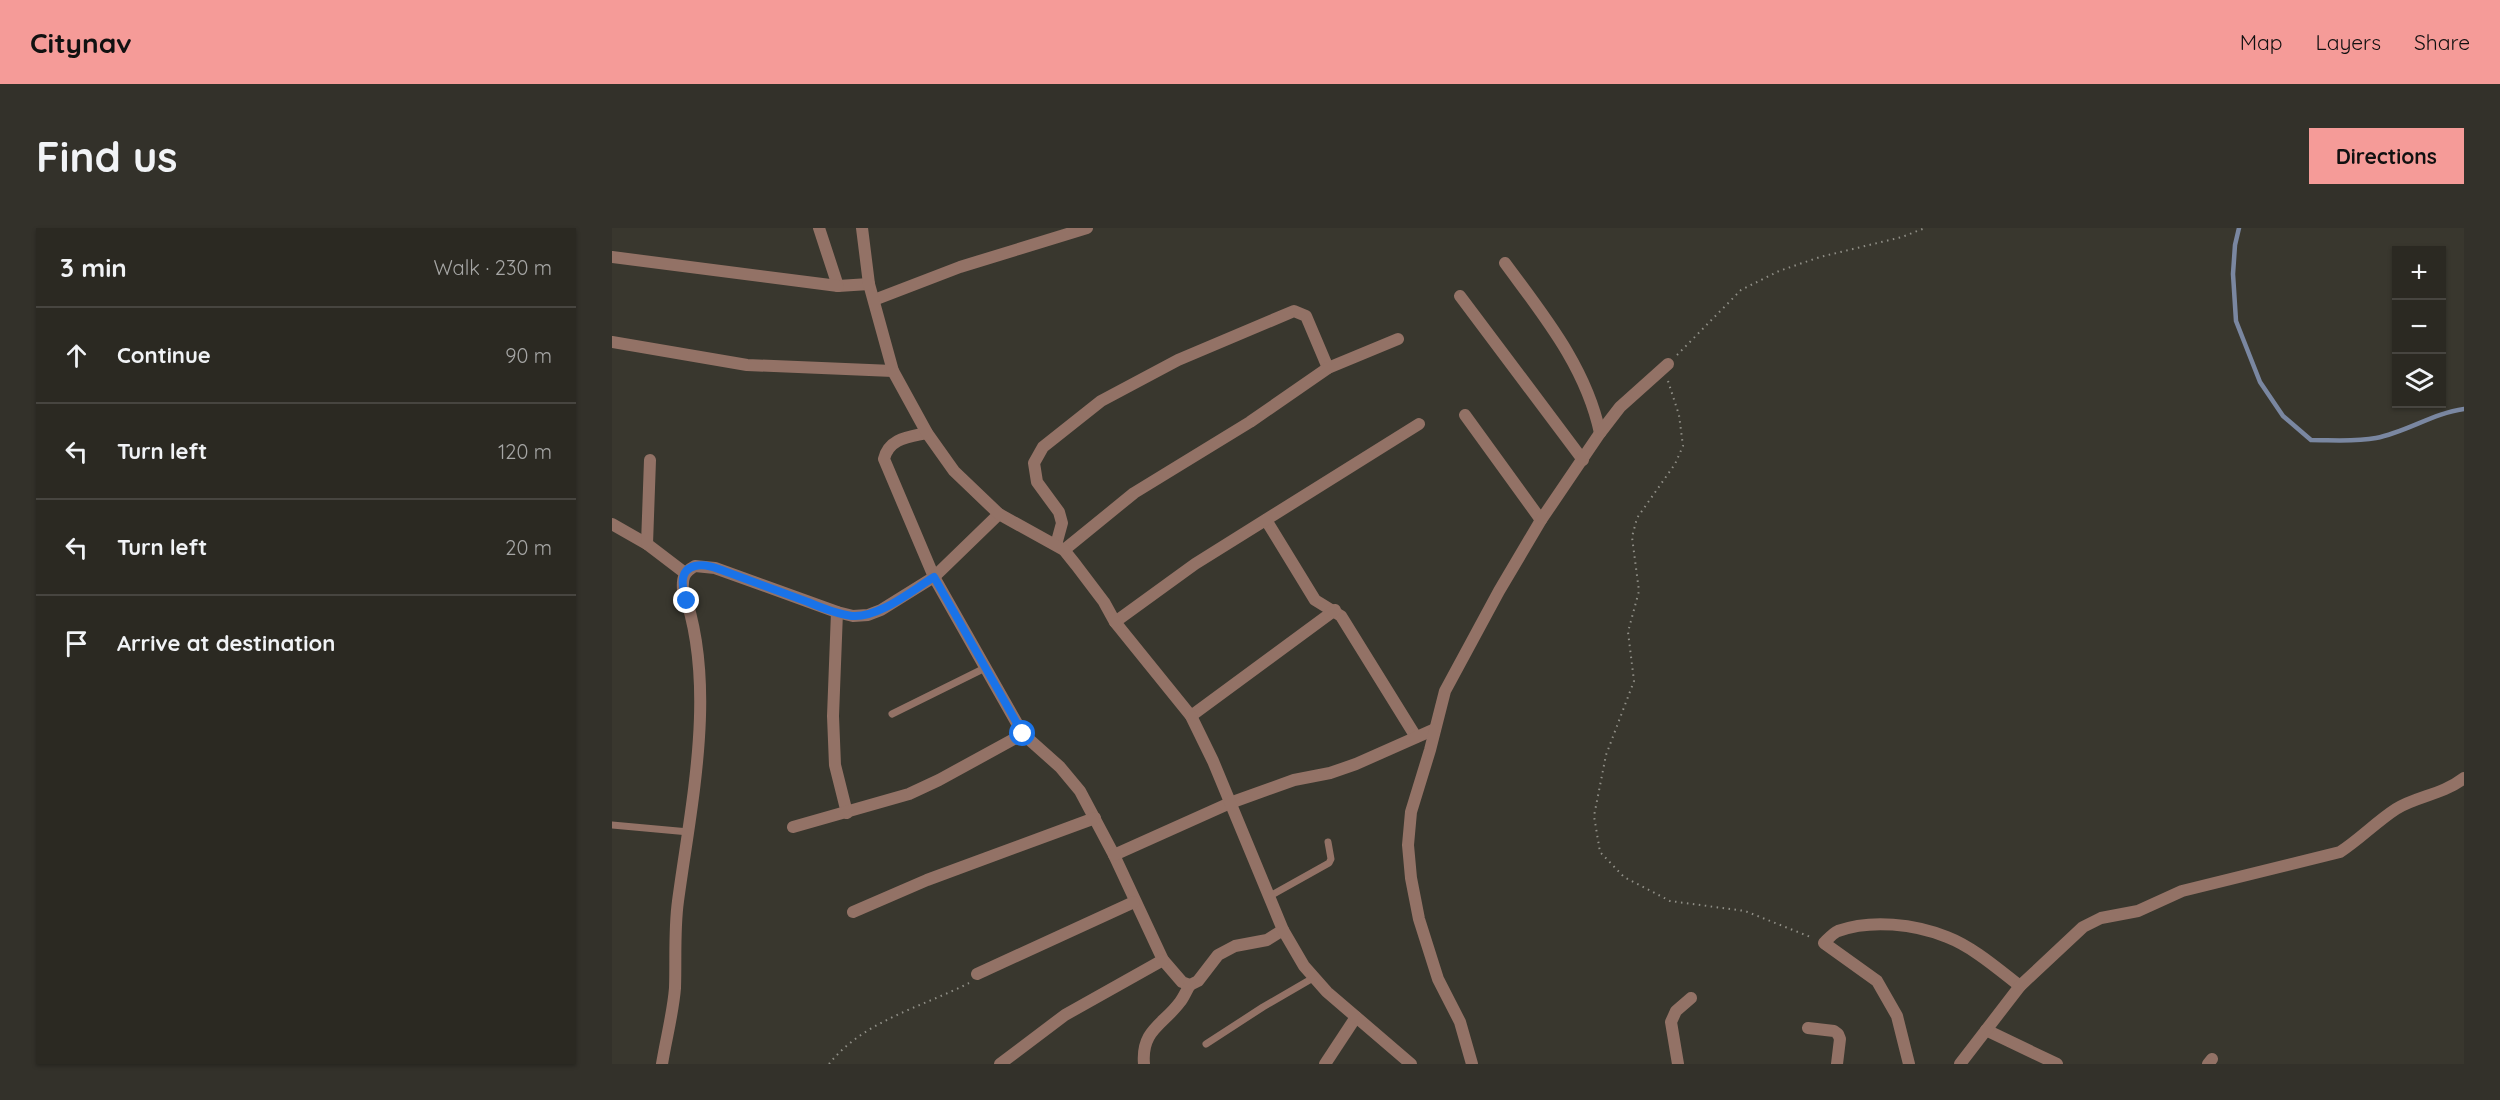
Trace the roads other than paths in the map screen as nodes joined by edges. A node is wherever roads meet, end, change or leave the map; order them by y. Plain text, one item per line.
1 (819, 228) edge
2 (862, 228) edge
3 (1087, 228) edge
4 (612, 257) edge
5 (1505, 263) dead end
6 (869, 284) junction
7 (838, 286) junction
8 (1460, 296) dead end
9 (874, 300) junction
10 (1398, 339) dead end
11 (612, 342) edge
12 (1668, 364) road end
13 (1328, 368) junction
14 (893, 371) junction
15 (1465, 415) dead end
16 (1419, 424) dead end
17 (927, 432) junction
18 (1600, 433) junction
19 (650, 460) dead end
20 (1583, 460) junction
21 (999, 514) junction
22 (1266, 520) junction
23 (1541, 520) junction
24 (612, 524) edge
25 (647, 544) junction
26 (1060, 548) junction
27 (685, 573) junction
28 (934, 577) junction
29 (1335, 610) junction
30 (837, 612) junction
31 (1115, 622) junction
32 (985, 668) junction
33 (892, 714) dead end
34 (1191, 716) junction
35 (1435, 729) junction
36 (1023, 734) junction
37 (1416, 737) junction
38 (2464, 778) edge
39 (1230, 803) junction
40 (847, 813) junction
41 (1095, 818) junction
42 (612, 825) edge
43 (794, 827) dead end
44 (689, 832) junction
45 (1328, 842) dead end
46 (1114, 855) junction
47 (1270, 896) junction
48 (1134, 902) junction
49 (853, 912) dead end
50 (1283, 930) junction
51 (1163, 960) junction
52 (977, 974) road end
53 (1313, 978) junction
54 (1190, 985) junction
55 (2020, 986) junction
56 (1691, 998) dead end
57 (1356, 1017) junction
58 (1808, 1028) dead end
59 (1986, 1030) junction
60 (1206, 1044) dead end
61 (662, 1064) edge
62 (1000, 1064) edge
63 (1144, 1064) edge
64 (1325, 1064) edge
65 (1411, 1064) edge
66 (1472, 1064) edge
67 (1678, 1064) edge
68 (1837, 1064) edge
69 (1909, 1064) edge
70 (1960, 1064) edge
71 (2057, 1064) edge

1 - 7 street
2 - 6 street
3 - 9 street
4 - 7 street
5 - 18 street
6 - 7 street
6 - 9 street
8 - 20 street
9 - 14 street
10 - 13 street
11 - 14 street
12 - 18 street
13 - 26 street
13 - 26 street
14 - 17 street
15 - 23 street
16 - 22 street
17 - 21 street
17 - 28 street
18 - 20 street
19 - 25 street
20 - 23 street
21 - 26 street
21 - 28 street
22 - 29 street
22 - 31 street
23 - 35 street
24 - 25 street
25 - 27 street
26 - 31 street
27 - 30 street
27 - 44 street
28 - 30 street
28 - 32 street
29 - 34 street
29 - 37 street
30 - 40 street
31 - 34 street
32 - 33 lane
32 - 36 street
34 - 39 street
35 - 37 street
35 - 66 street
36 - 40 street
36 - 41 street
37 - 39 street
38 - 55 street
39 - 46 street
39 - 47 street
40 - 43 street
41 - 46 street
41 - 49 street
42 - 44 lane
44 - 61 street
45 - 47 lane
46 - 48 street
47 - 50 street
48 - 51 street
48 - 52 street
50 - 53 street
50 - 54 street
51 - 54 street
51 - 62 street
53 - 57 street
53 - 60 lane
54 - 63 street
55 - 59 street
55 - 69 street
56 - 67 street
57 - 64 street
57 - 65 street
58 - 68 street
59 - 70 street
59 - 71 street

